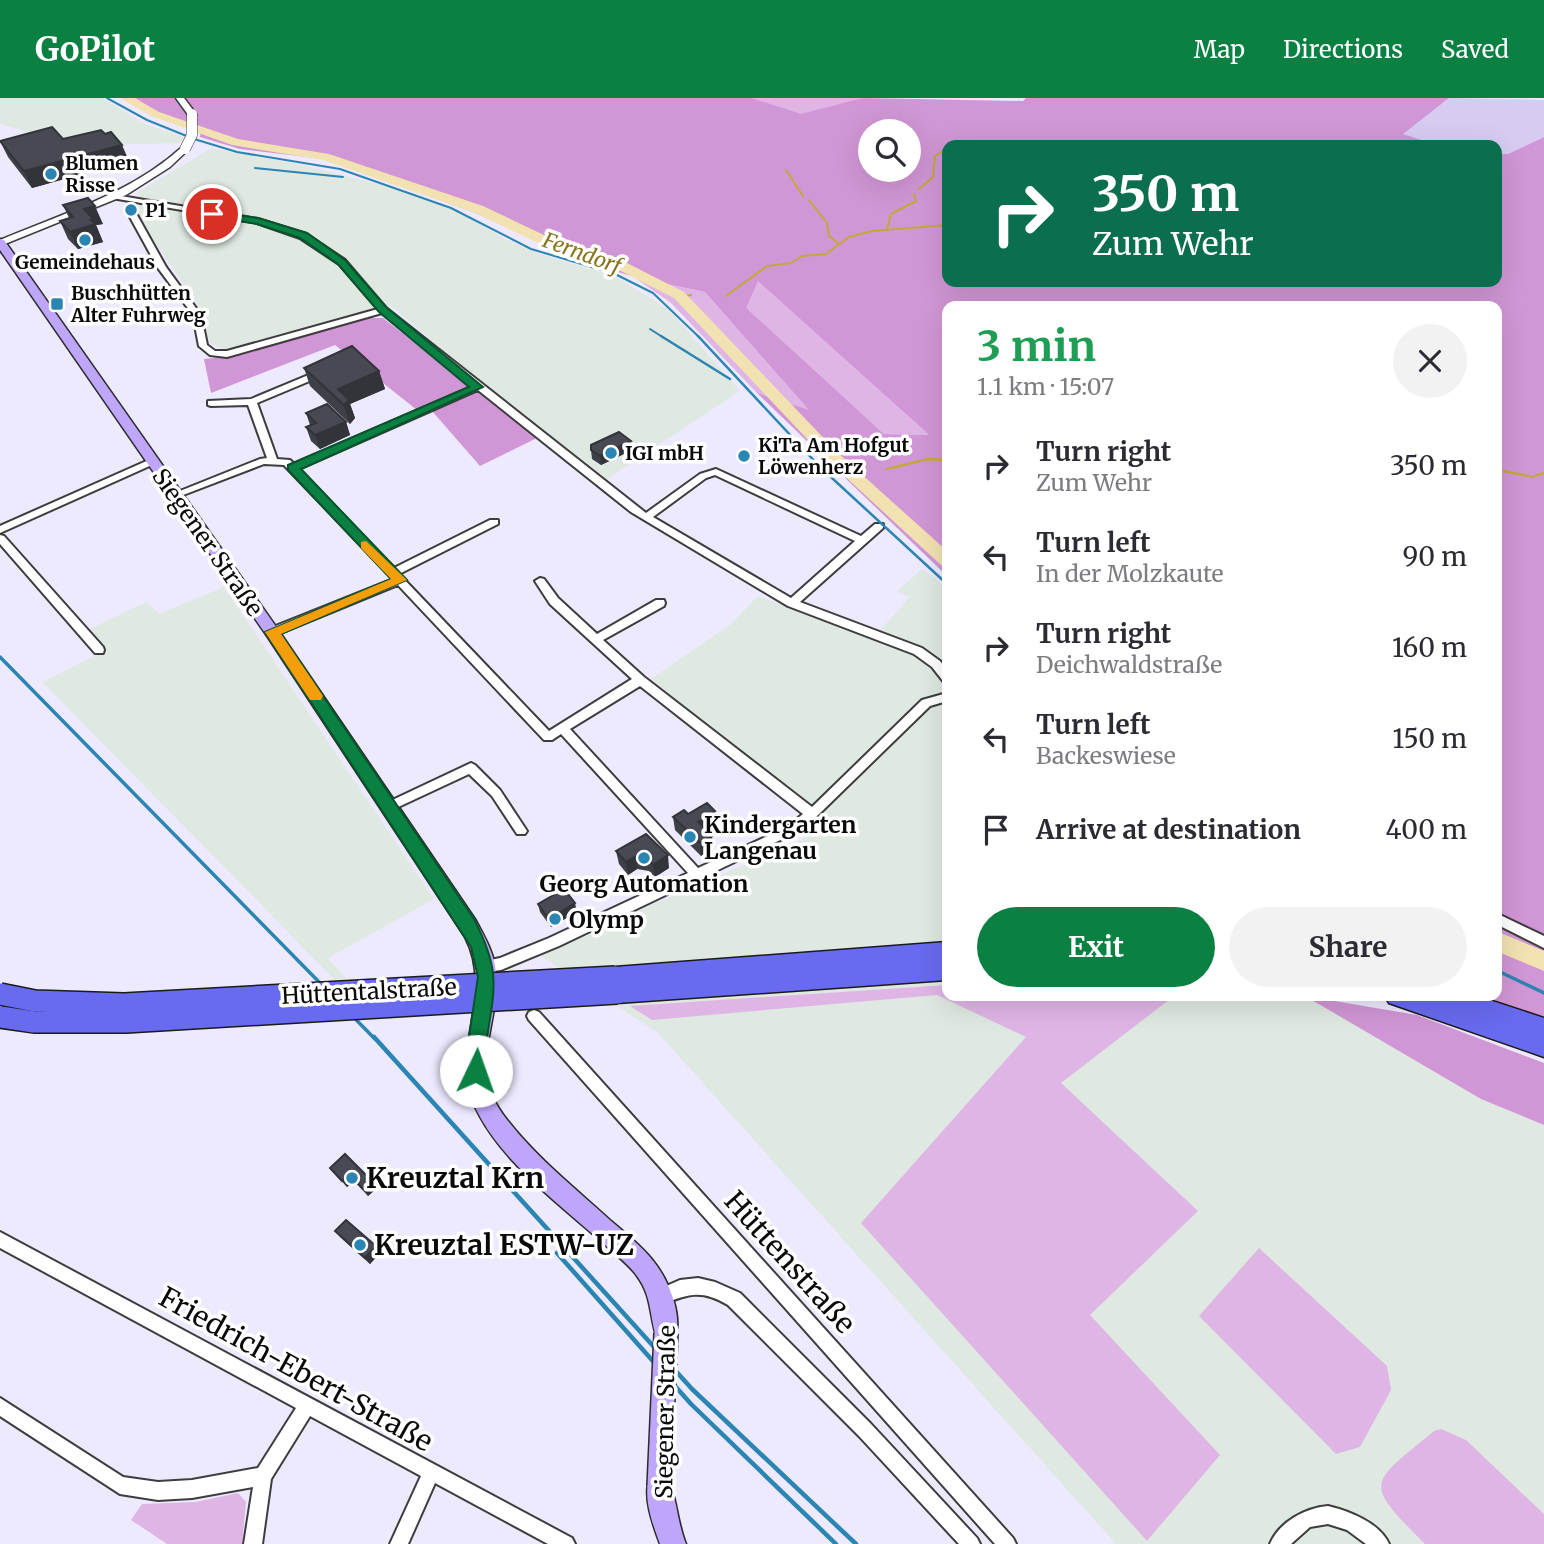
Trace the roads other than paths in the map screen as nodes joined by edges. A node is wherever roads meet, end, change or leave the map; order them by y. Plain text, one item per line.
1 (180, 98) edge
2 (112, 196) junction
3 (134, 217) dead end
4 (0, 243) edge
5 (383, 310) junction
6 (332, 368) edge
7 (477, 387) junction
8 (252, 402) junction
9 (211, 403) dead end
10 (272, 459) junction
11 (151, 462) junction
12 (293, 468) junction
13 (175, 495) junction
14 (646, 517) junction
15 (494, 522) dead end
16 (879, 526) dead end
17 (0, 530) edge
18 (0, 538) edge
19 (863, 541) junction
20 (396, 576) junction
21 (540, 581) dead end
22 (660, 603) dead end
23 (792, 603) junction
24 (272, 632) junction
25 (596, 639) junction
26 (99, 650) dead end
27 (942, 672) edge
28 (640, 680) junction
29 (942, 699) edge
30 (563, 729) junction
31 (390, 806) junction
32 (812, 814) junction
33 (520, 831) dead end
34 (697, 875) junction
35 (1502, 921) edge
36 (1544, 942) edge
37 (942, 952) edge
38 (485, 966) junction
39 (942, 970) edge
40 (616, 985) junction
41 (0, 994) edge
42 (1412, 1001) edge
43 (1462, 1001) edge
44 (534, 1016) dead end
45 (0, 1017) edge
46 (1544, 1029) edge
47 (1544, 1046) edge
48 (0, 1240) edge
49 (661, 1297) junction
50 (308, 1404) junction
51 (0, 1406) edge
52 (431, 1473) junction
53 (263, 1476) junction
54 (253, 1544) edge
55 (399, 1544) edge
56 (566, 1544) edge
57 (673, 1544) edge
58 (971, 1544) edge
59 (1007, 1544) edge
60 (1279, 1544) edge
61 (1380, 1544) edge

1 - 2 street, bridge
2 - 4 street
2 - 5 street
3 - 5 street
4 - 11 main road, Siegener Straße
5 - 7 street
6 - 8 street
7 - 12 street
7 - 14 street
8 - 9 street
8 - 10 street
10 - 12 street
10 - 13 street
11 - 13 main road, Siegener Straße
11 - 17 street
12 - 20 street
13 - 24 main road, Siegener Straße
14 - 19 street
14 - 23 street
15 - 20 street
16 - 19 street
18 - 26 street
19 - 23 street
20 - 24 street
20 - 30 street
21 - 25 street
22 - 25 street
23 - 27 street
24 - 31 main road, Siegener Straße
25 - 28 street
28 - 30 street
28 - 32 street
29 - 32 street
30 - 34 street
31 - 33 street
31 - 38 main road, Siegener Straße
32 - 34 street
34 - 38 street
35 - 36 street
37 - 40 highway, Hüttentalstraße
38 - 49 main road, Siegener Straße
39 - 40 highway, Hüttentalstraße
40 - 41 highway, Hüttentalstraße, bridge
40 - 45 highway, Hüttentalstraße, bridge
42 - 47 highway
43 - 46 highway
44 - 59 street, Hüttenstraße
48 - 50 street, Friedrich-Ebert-Straße
49 - 57 main road, Siegener Straße, bridge
49 - 58 street
50 - 52 street, Friedrich-Ebert-Straße
50 - 53 street
51 - 53 street
52 - 55 street
52 - 56 street, Friedrich-Ebert-Straße
53 - 54 street
60 - 61 street

